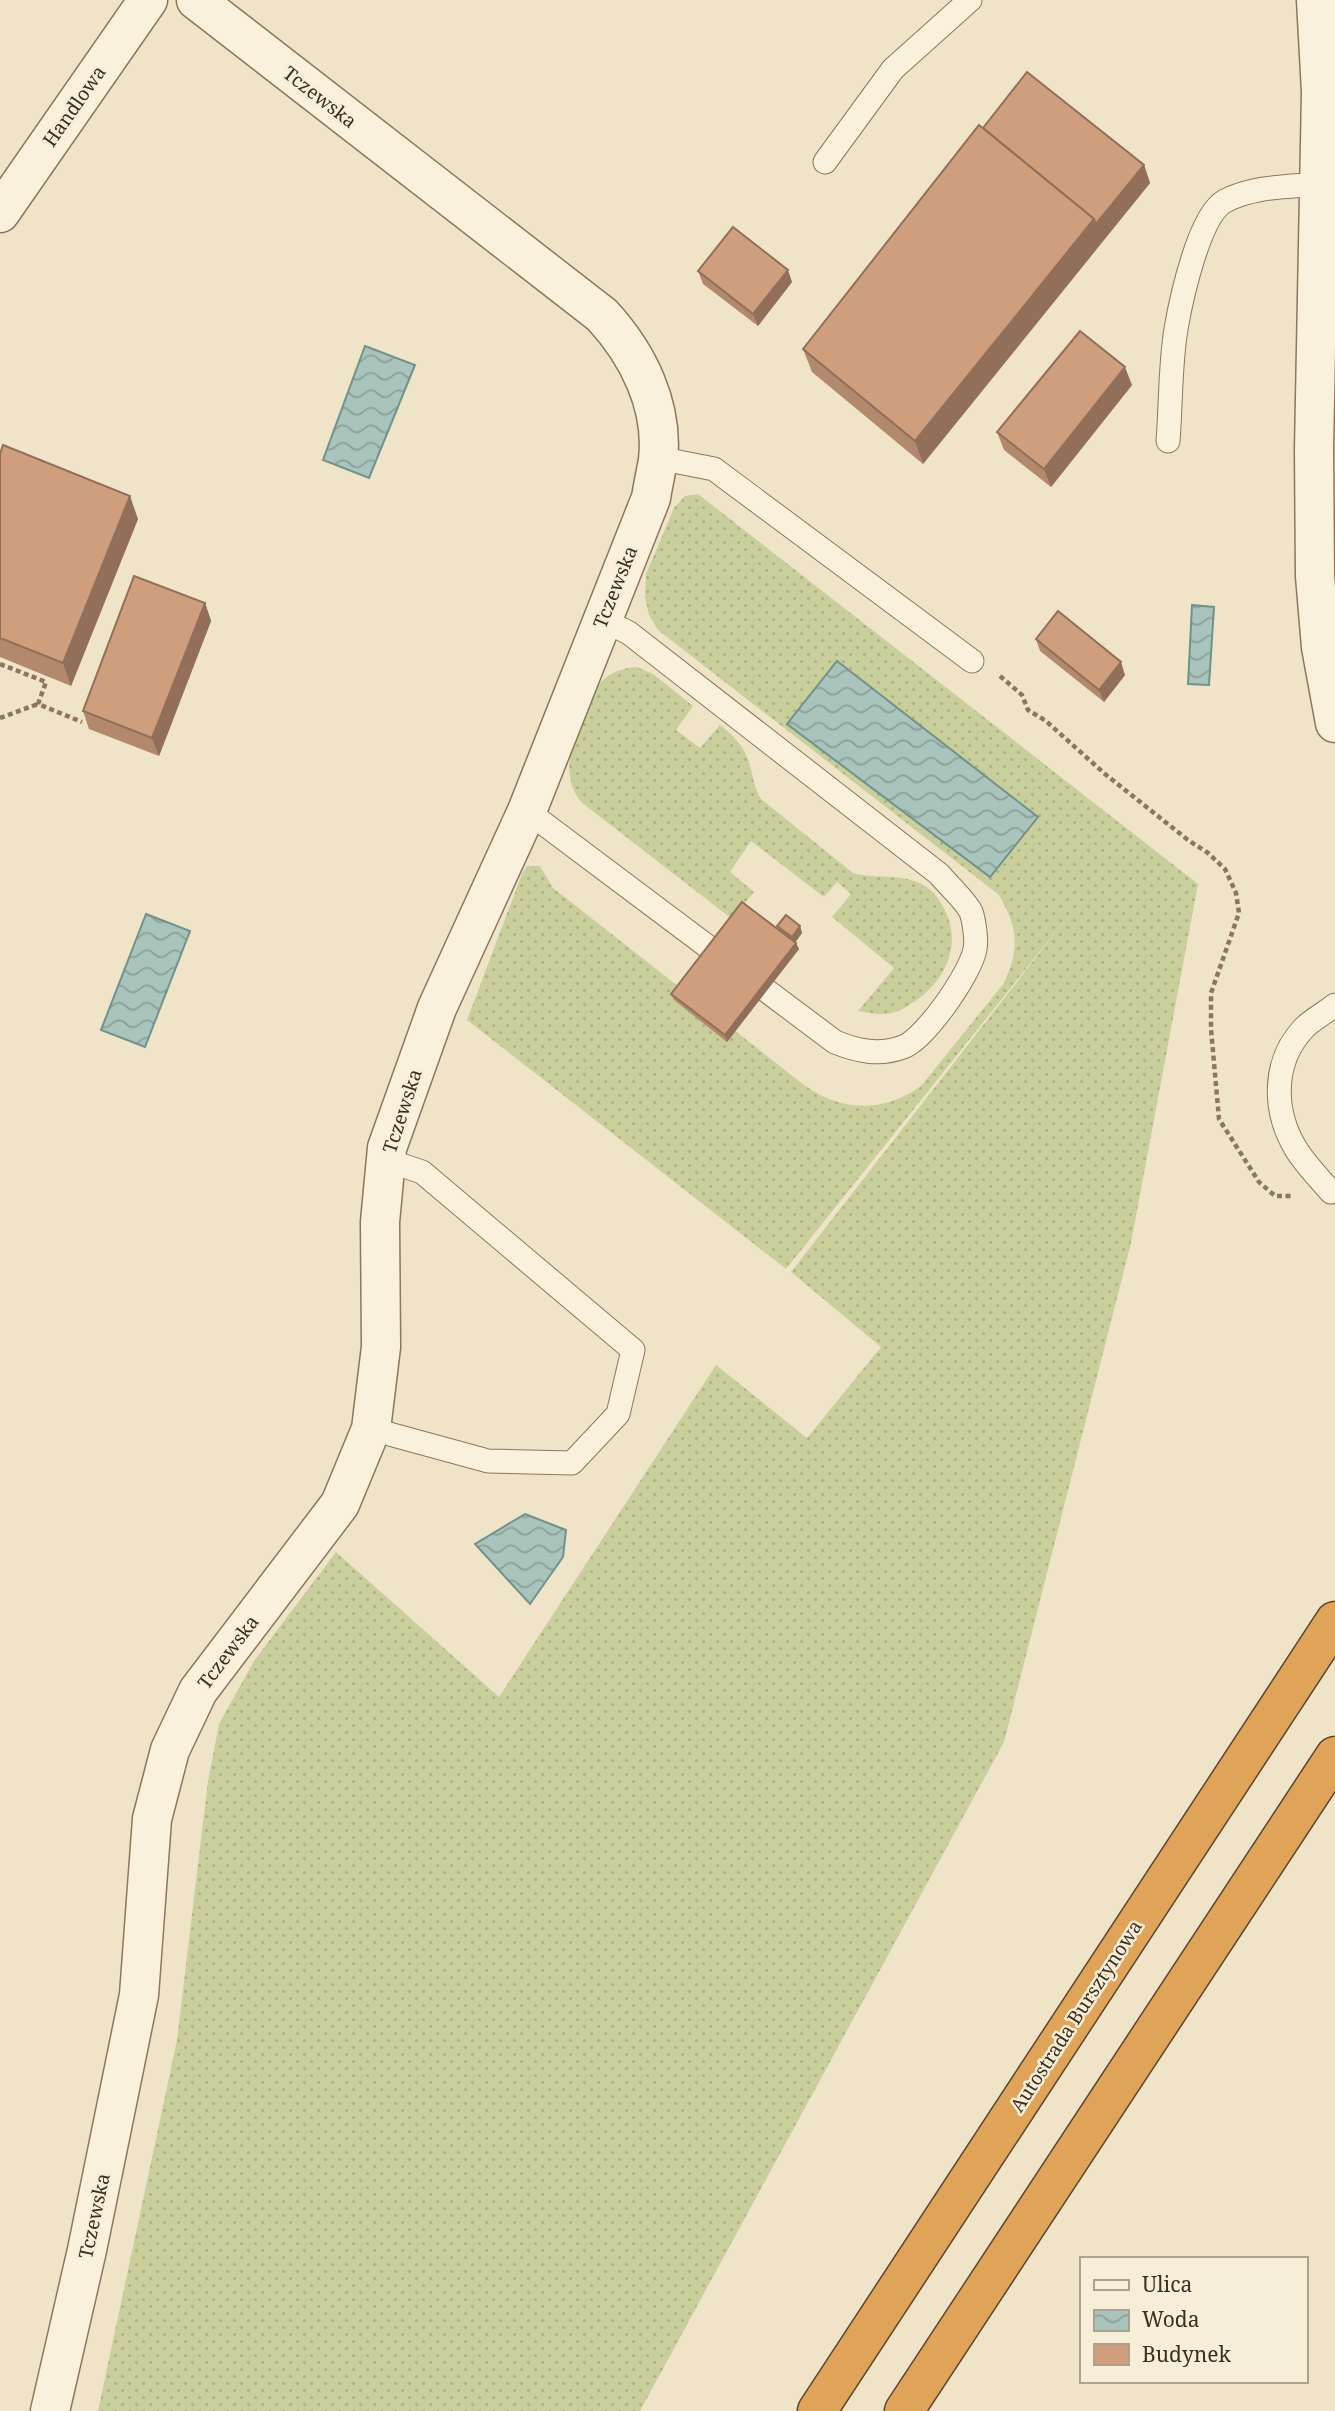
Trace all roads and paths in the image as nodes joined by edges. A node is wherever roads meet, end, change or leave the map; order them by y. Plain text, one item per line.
1 (148, 0) edge
2 (196, 0) edge
3 (970, 0) edge
4 (1316, 0) edge
5 (825, 162) dead end
6 (1319, 184) junction
7 (0, 213) edge
8 (1168, 441) dead end
9 (658, 458) junction
10 (602, 619) junction
11 (972, 662) joint
12 (0, 664) edge
13 (38, 704) junction
14 (0, 718) edge
15 (82, 722) edge
16 (1335, 723) edge
17 (527, 811) junction
18 (1335, 1005) edge
19 (1303, 1158) junction
20 (386, 1160) junction
21 (1331, 1192) dead end
22 (371, 1429) junction
23 (1335, 1621) edge
24 (1335, 1756) edge
25 (50, 2411) edge
26 (817, 2411) edge
27 (904, 2411) edge

1 - 7 street, Handlowa
2 - 9 street, Tczewska
3 - 5 lane
4 - 6 street
6 - 8 lane
6 - 16 street
9 - 10 street, Tczewska
9 - 11 lane
10 - 17 street, Tczewska
10 - 17 lane
11 - 19 path
12 - 13 path
13 - 14 path
13 - 15 path
17 - 20 street, Tczewska
18 - 19 lane
19 - 21 lane
20 - 22 street, Tczewska
20 - 22 lane
22 - 25 street, Tczewska
23 - 26 highway, Autostrada Bursztynowa
24 - 27 highway

